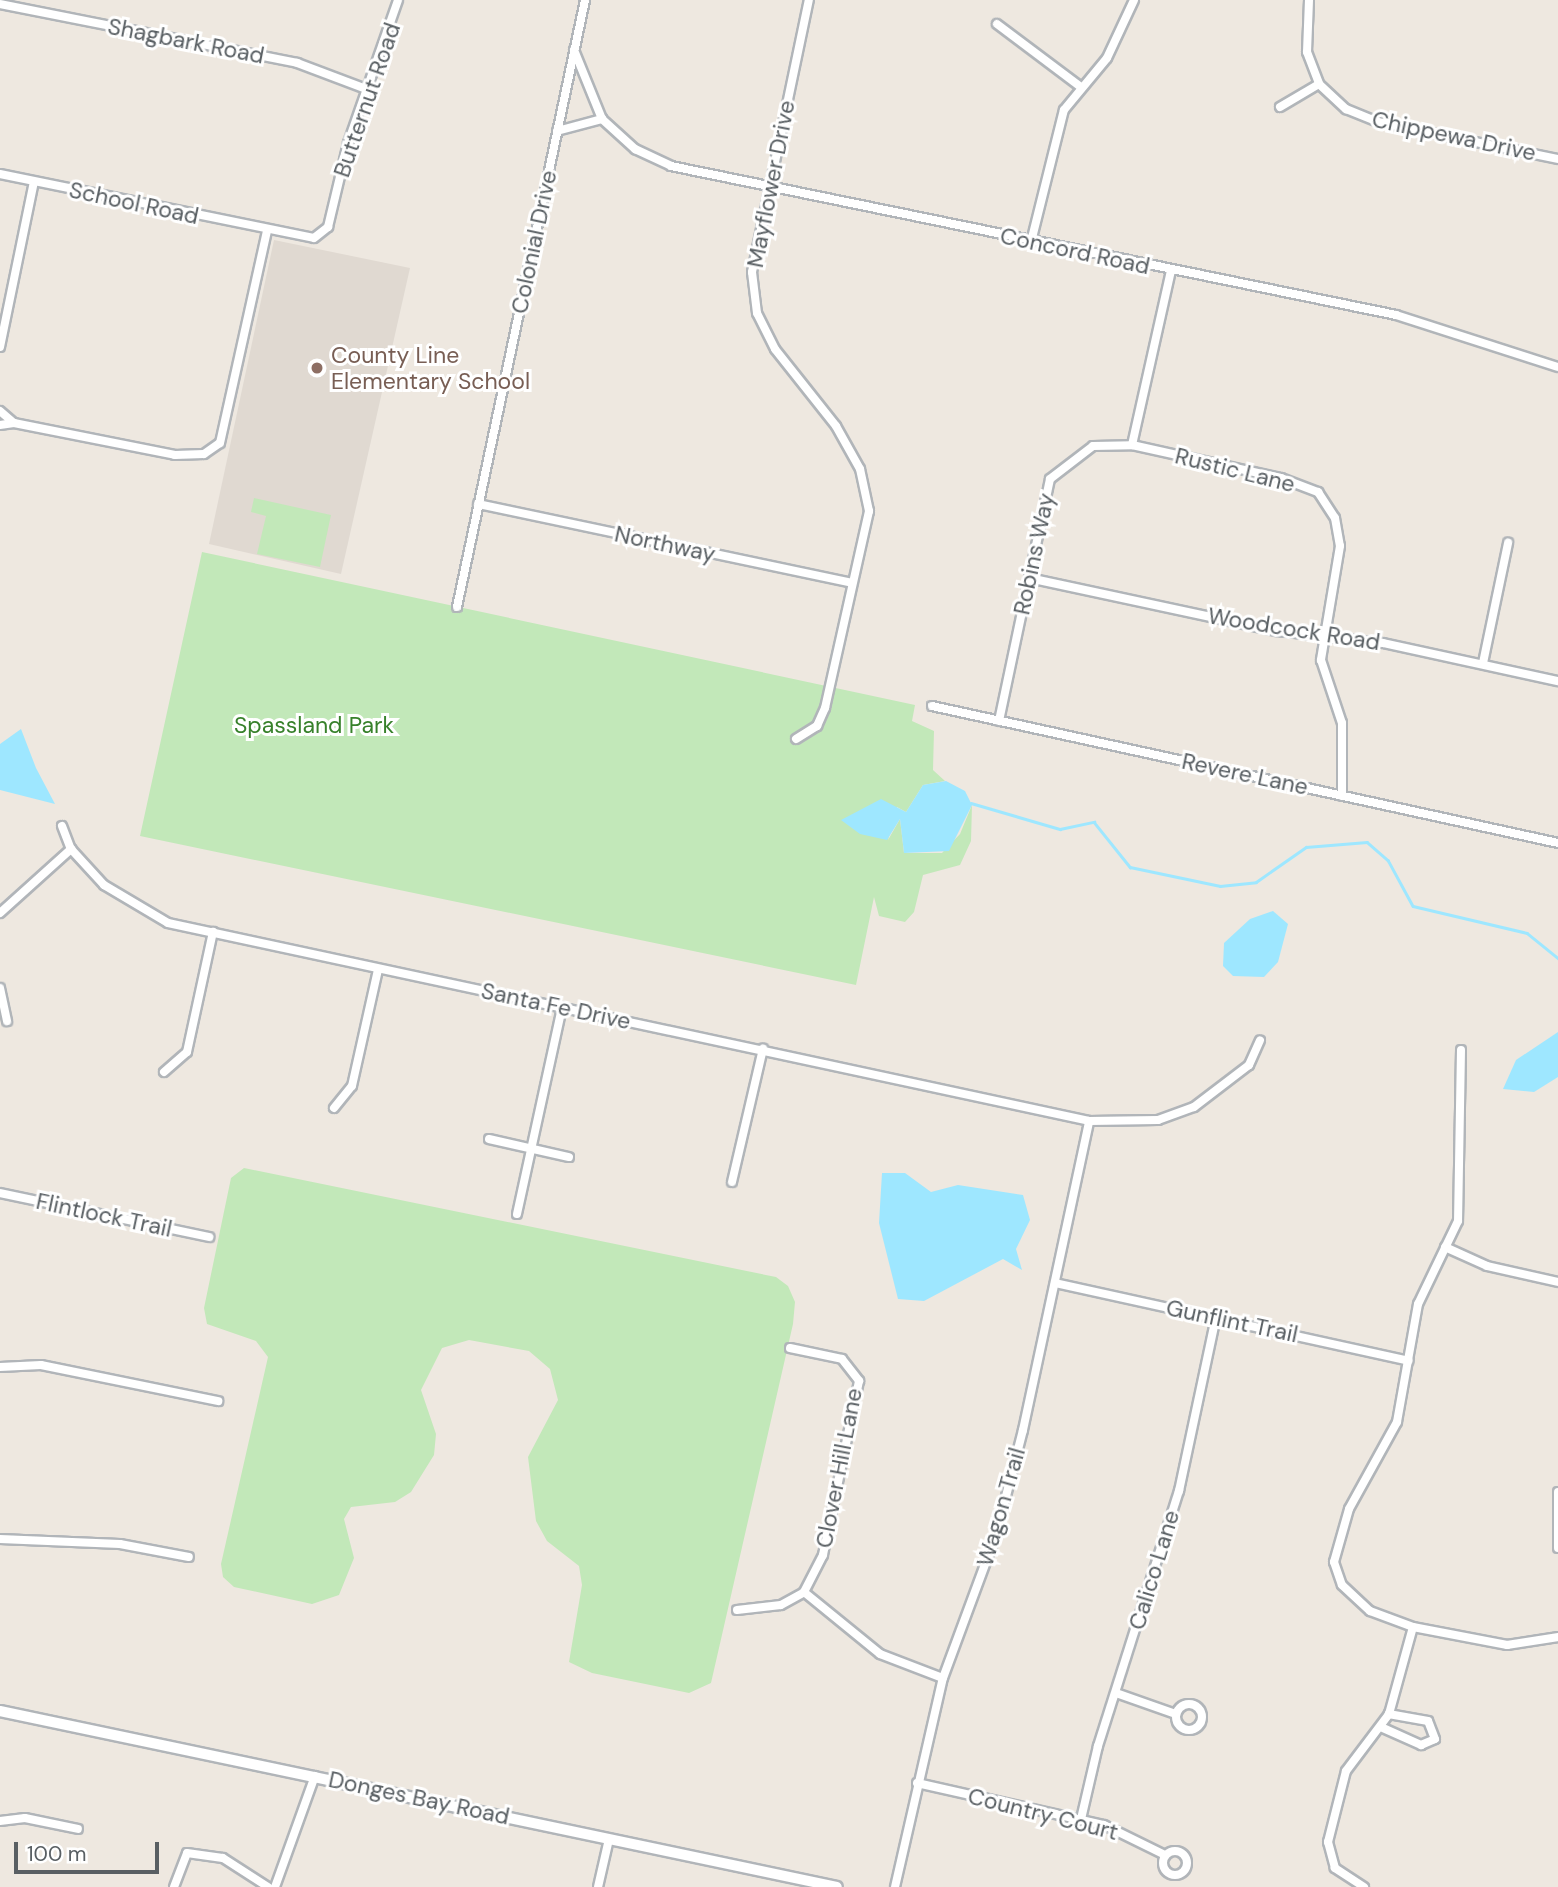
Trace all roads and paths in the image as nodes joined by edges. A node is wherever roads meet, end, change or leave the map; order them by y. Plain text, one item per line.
1 (398, 0) edge
2 (585, 0) edge
3 (808, 0) edge
4 (1134, 0) edge
5 (1309, 0) edge
6 (0, 4) edge
7 (997, 24) dead end
8 (574, 50) junction
9 (1319, 84) junction
10 (1081, 87) junction
11 (369, 90) junction
12 (1280, 107) dead end
13 (602, 119) junction
14 (557, 131) junction
15 (1558, 159) edge
16 (0, 174) edge
17 (34, 182) junction
18 (769, 188) junction
19 (267, 231) junction
20 (1031, 242) junction
21 (1171, 270) junction
22 (0, 346) edge
23 (1558, 366) edge
24 (0, 411) edge
25 (14, 423) junction
26 (0, 425) edge
27 (1132, 445) junction
28 (478, 504) junction
29 (1508, 543) dead end
30 (1029, 578) junction
31 (852, 583) junction
32 (457, 607) dead end
33 (1321, 635) junction
34 (1483, 663) junction
35 (1558, 681) edge
36 (932, 706) dead end
37 (999, 721) junction
38 (796, 739) dead end
39 (1342, 796) junction
40 (62, 826) dead end
41 (1558, 843) edge
42 (71, 849) junction
43 (0, 913) edge
44 (213, 932) junction
45 (378, 970) junction
46 (0, 988) edge
47 (562, 1007) junction
48 (7, 1021) dead end
49 (1260, 1040) dead end
50 (762, 1049) junction
51 (1461, 1049) dead end
52 (164, 1072) dead end
53 (334, 1108) dead end
54 (1089, 1121) junction
55 (489, 1139) dead end
56 (531, 1149) junction
57 (569, 1157) dead end
58 (732, 1182) dead end
59 (0, 1193) edge
60 (517, 1214) dead end
61 (209, 1237) dead end
62 (1445, 1247) junction
63 (1558, 1282) edge
64 (1055, 1283) junction
65 (1216, 1317) junction
66 (790, 1348) dead end
67 (1409, 1361) junction
68 (0, 1367) edge
69 (218, 1401) dead end
70 (1558, 1492) edge
71 (0, 1539) edge
72 (1558, 1548) edge
73 (189, 1557) dead end
74 (804, 1592) junction
75 (737, 1610) dead end
76 (1413, 1626) junction
77 (1558, 1637) edge
78 (943, 1678) junction
79 (1116, 1693) junction
80 (0, 1711) edge
81 (1176, 1714) dead end
82 (1389, 1714) junction
83 (1383, 1728) junction
84 (315, 1776) junction
85 (917, 1783) junction
86 (1081, 1819) junction
87 (0, 1821) edge
88 (78, 1829) dead end
89 (609, 1839) junction
90 (1165, 1855) dead end
91 (174, 1887) edge
92 (268, 1887) edge
93 (275, 1887) edge
94 (598, 1887) edge
95 (837, 1887) edge
96 (895, 1887) edge
97 (1364, 1887) edge

1 - 11 street, Butternut Road
2 - 8 street, Colonial Drive
3 - 18 street, Mayflower Drive
4 - 10 street
5 - 9 street
6 - 11 street, Shagbark Road
7 - 10 street
8 - 13 street, Concord Road
8 - 14 street, Colonial Drive
9 - 12 street
9 - 15 street, Chippewa Drive
10 - 20 street
11 - 19 street, Butternut Road
13 - 14 street
13 - 18 street, Concord Road
14 - 28 street, Colonial Drive
16 - 17 street, School Road
17 - 19 street, School Road
17 - 22 street
18 - 20 street, Concord Road
18 - 31 street, Mayflower Drive
19 - 25 street
20 - 21 street, Concord Road
21 - 23 street, Concord Road
21 - 27 street
24 - 25 street
25 - 26 street
27 - 30 street, Robins Way
27 - 33 street, Rustic Lane
28 - 31 street, Northway
28 - 32 street, Colonial Drive
29 - 34 street
30 - 33 street, Woodcock Road
30 - 37 street, Robins Way
31 - 38 street, Mayflower Drive
33 - 34 street, Woodcock Road
33 - 39 street, Rustic Lane
34 - 35 street, Woodcock Road
36 - 37 street, Revere Lane
37 - 39 street, Revere Lane
39 - 41 street, Revere Lane
40 - 42 street, Santa Fe Drive
42 - 43 street
42 - 44 street, Santa Fe Drive
44 - 45 street, Santa Fe Drive
44 - 52 street
45 - 47 street, Santa Fe Drive
45 - 53 street
46 - 48 street
47 - 50 street, Santa Fe Drive
47 - 56 street
49 - 54 street, Santa Fe Drive
50 - 54 street, Santa Fe Drive
50 - 58 street
51 - 62 street
54 - 64 street, Wagon Trail
55 - 56 street
56 - 57 street
56 - 60 street
59 - 61 street, Flintlock Trail
62 - 63 street
62 - 67 street
64 - 65 street, Gunflint Trail
64 - 78 street, Wagon Trail
65 - 67 street, Gunflint Trail
65 - 79 street, Calico Lane
66 - 74 street, Clover Hill Lane
67 - 76 street
68 - 69 street
70 - 72 street
71 - 73 street
74 - 75 street
74 - 78 street
76 - 77 street
76 - 82 street
78 - 85 street, Wagon Trail
79 - 81 street
79 - 86 street, Calico Lane
80 - 84 street, Donges Bay Road
82 - 83 street
82 - 83 street
83 - 97 street
84 - 89 street, Donges Bay Road
84 - 93 street
85 - 86 street, Country Court
85 - 96 street, Wagon Trail
86 - 90 street, Country Court
87 - 88 street
89 - 94 street
89 - 95 street, Donges Bay Road
91 - 92 street

